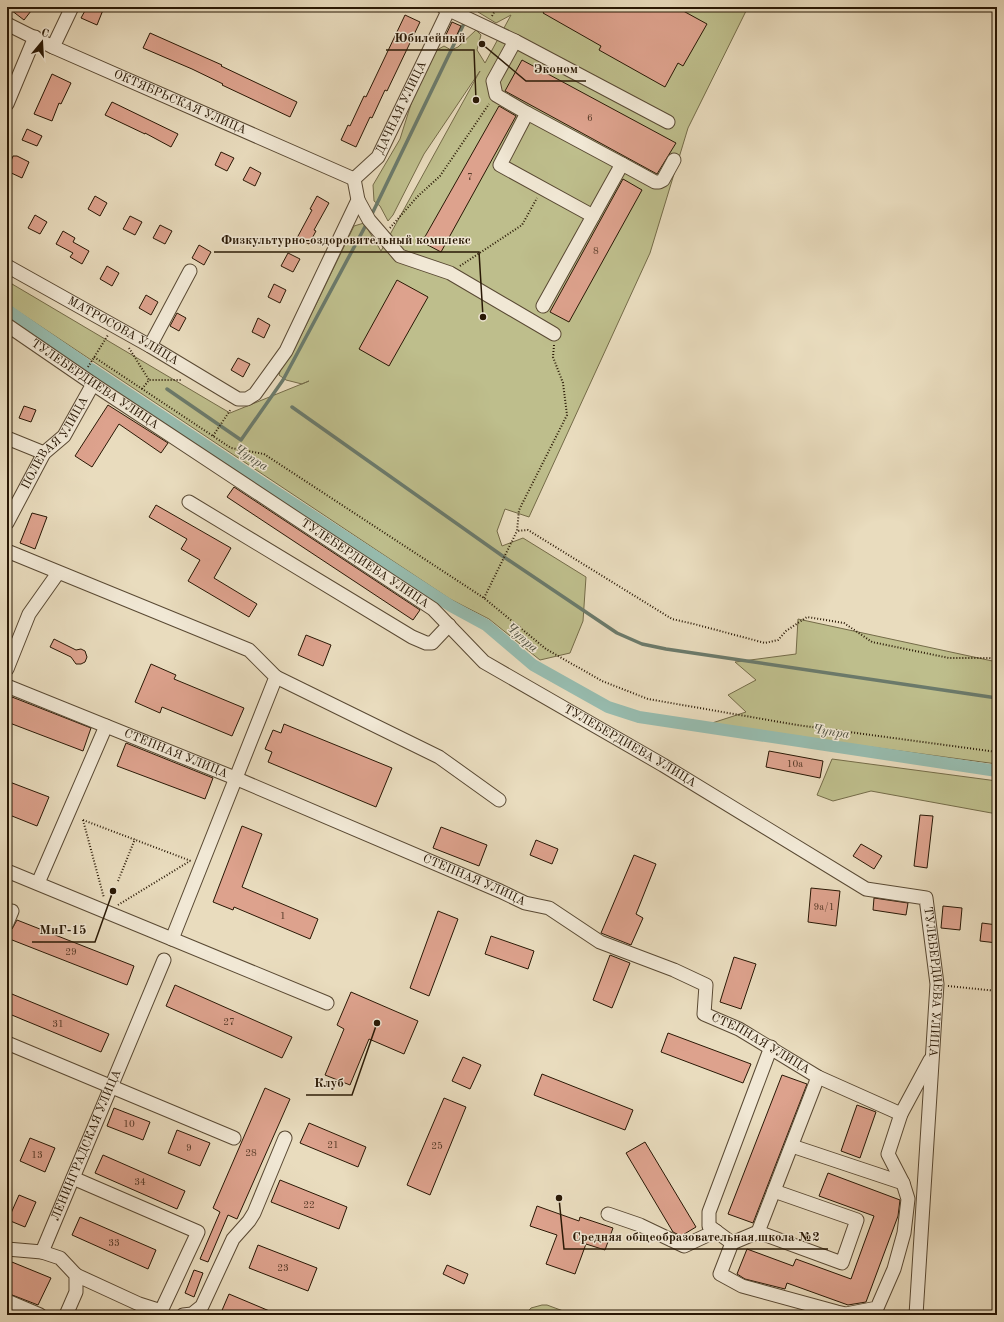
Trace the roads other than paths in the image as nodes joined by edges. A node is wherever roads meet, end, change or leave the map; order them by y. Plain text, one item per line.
1 (72, 7) edge
2 (447, 8) edge
3 (7, 24) edge
4 (35, 38) junction
5 (515, 41) junction
6 (53, 47) junction
7 (7, 104) edge
8 (527, 113) junction
9 (668, 122) dead end
10 (674, 160) dead end
11 (622, 164) junction
12 (354, 179) junction
13 (358, 200) junction
14 (593, 216) junction
15 (7, 266) edge
16 (190, 271) dead end
17 (543, 306) dead end
18 (7, 325) edge
19 (554, 334) road end
20 (150, 346) junction
21 (93, 384) junction
22 (7, 438) edge
23 (44, 453) junction
24 (189, 502) dead end
25 (7, 523) edge
26 (7, 551) edge
27 (58, 573) junction
28 (449, 625) junction
29 (7, 669) edge
30 (276, 677) junction
31 (7, 686) edge
32 (106, 726) junction
33 (235, 778) junction
34 (499, 800) dead end
35 (7, 871) edge
36 (38, 883) junction
37 (172, 939) junction
38 (164, 960) dead end
39 (327, 1003) dead end
40 (7, 1042) edge
41 (771, 1048) junction
42 (933, 1054) junction
43 (818, 1077) junction
44 (111, 1086) junction
45 (901, 1114) junction
46 (234, 1138) dead end
47 (285, 1138) dead end
48 (792, 1146) junction
49 (73, 1178) junction
50 (903, 1183) junction
51 (774, 1191) junction
52 (608, 1214) dead end
53 (716, 1232) junction
54 (758, 1232) junction
55 (732, 1243) junction
56 (7, 1248) edge
57 (42, 1252) junction
58 (76, 1275) junction
59 (7, 1301) edge
60 (161, 1311) junction
61 (40, 1315) edge
62 (66, 1315) edge
63 (176, 1315) edge
64 (183, 1315) edge
65 (916, 1315) edge

1 - 6 street
2 - 5 street
2 - 12 street, ДАЧНАЯ УЛИЦА
3 - 4 street, ОКТЯБРЬСКАЯ УЛИЦА
4 - 6 street, ОКТЯБРЬСКАЯ УЛИЦА
4 - 7 street
5 - 8 street
5 - 9 street
6 - 12 street, ОКТЯБРЬСКАЯ УЛИЦА
8 - 11 street
8 - 14 street
10 - 11 street
11 - 14 street
12 - 13 street
13 - 19 street
13 - 20 street, МАТРОСОВА УЛИЦА
14 - 17 street
15 - 20 street, МАТРОСОВА УЛИЦА
16 - 20 street
18 - 21 street, ТУЛЕБЕРДИЕВА УЛИЦА
21 - 23 street, ПОЛЕВАЯ УЛИЦА
21 - 28 street, ТУЛЕБЕРДИЕВА УЛИЦА
22 - 23 street
23 - 25 street, ПОЛЕВАЯ УЛИЦА
24 - 28 street
26 - 27 street
27 - 29 street
27 - 30 street
28 - 42 street, ТУЛЕБЕРДИЕВА УЛИЦА
30 - 33 street
30 - 34 street
31 - 32 street, СТЕПНАЯ УЛИЦА
32 - 33 street, СТЕПНАЯ УЛИЦА
32 - 36 street
33 - 37 street
33 - 41 street, СТЕПНАЯ УЛИЦА
35 - 36 street
36 - 37 street
37 - 39 street
38 - 44 street, ЛЕНИНГРАДСКАЯ УЛИЦА
40 - 44 street
41 - 43 street, СТЕПНАЯ УЛИЦА
41 - 53 street
42 - 45 street
42 - 65 street, ТУЛЕБЕРДИЕВА УЛИЦА
43 - 45 street, СТЕПНАЯ УЛИЦА
43 - 48 street
44 - 46 street
44 - 49 street, ЛЕНИНГРАДСКАЯ УЛИЦА
45 - 50 street
47 - 64 street
48 - 50 street
48 - 51 street
49 - 57 street, ЛЕНИНГРАДСКАЯ УЛИЦА
49 - 60 street
50 - 55 street
51 - 54 street
51 - 54 street
52 - 53 street
53 - 55 street
54 - 55 street
56 - 57 street
57 - 58 street
58 - 60 street
58 - 62 street
59 - 61 street
60 - 63 street

